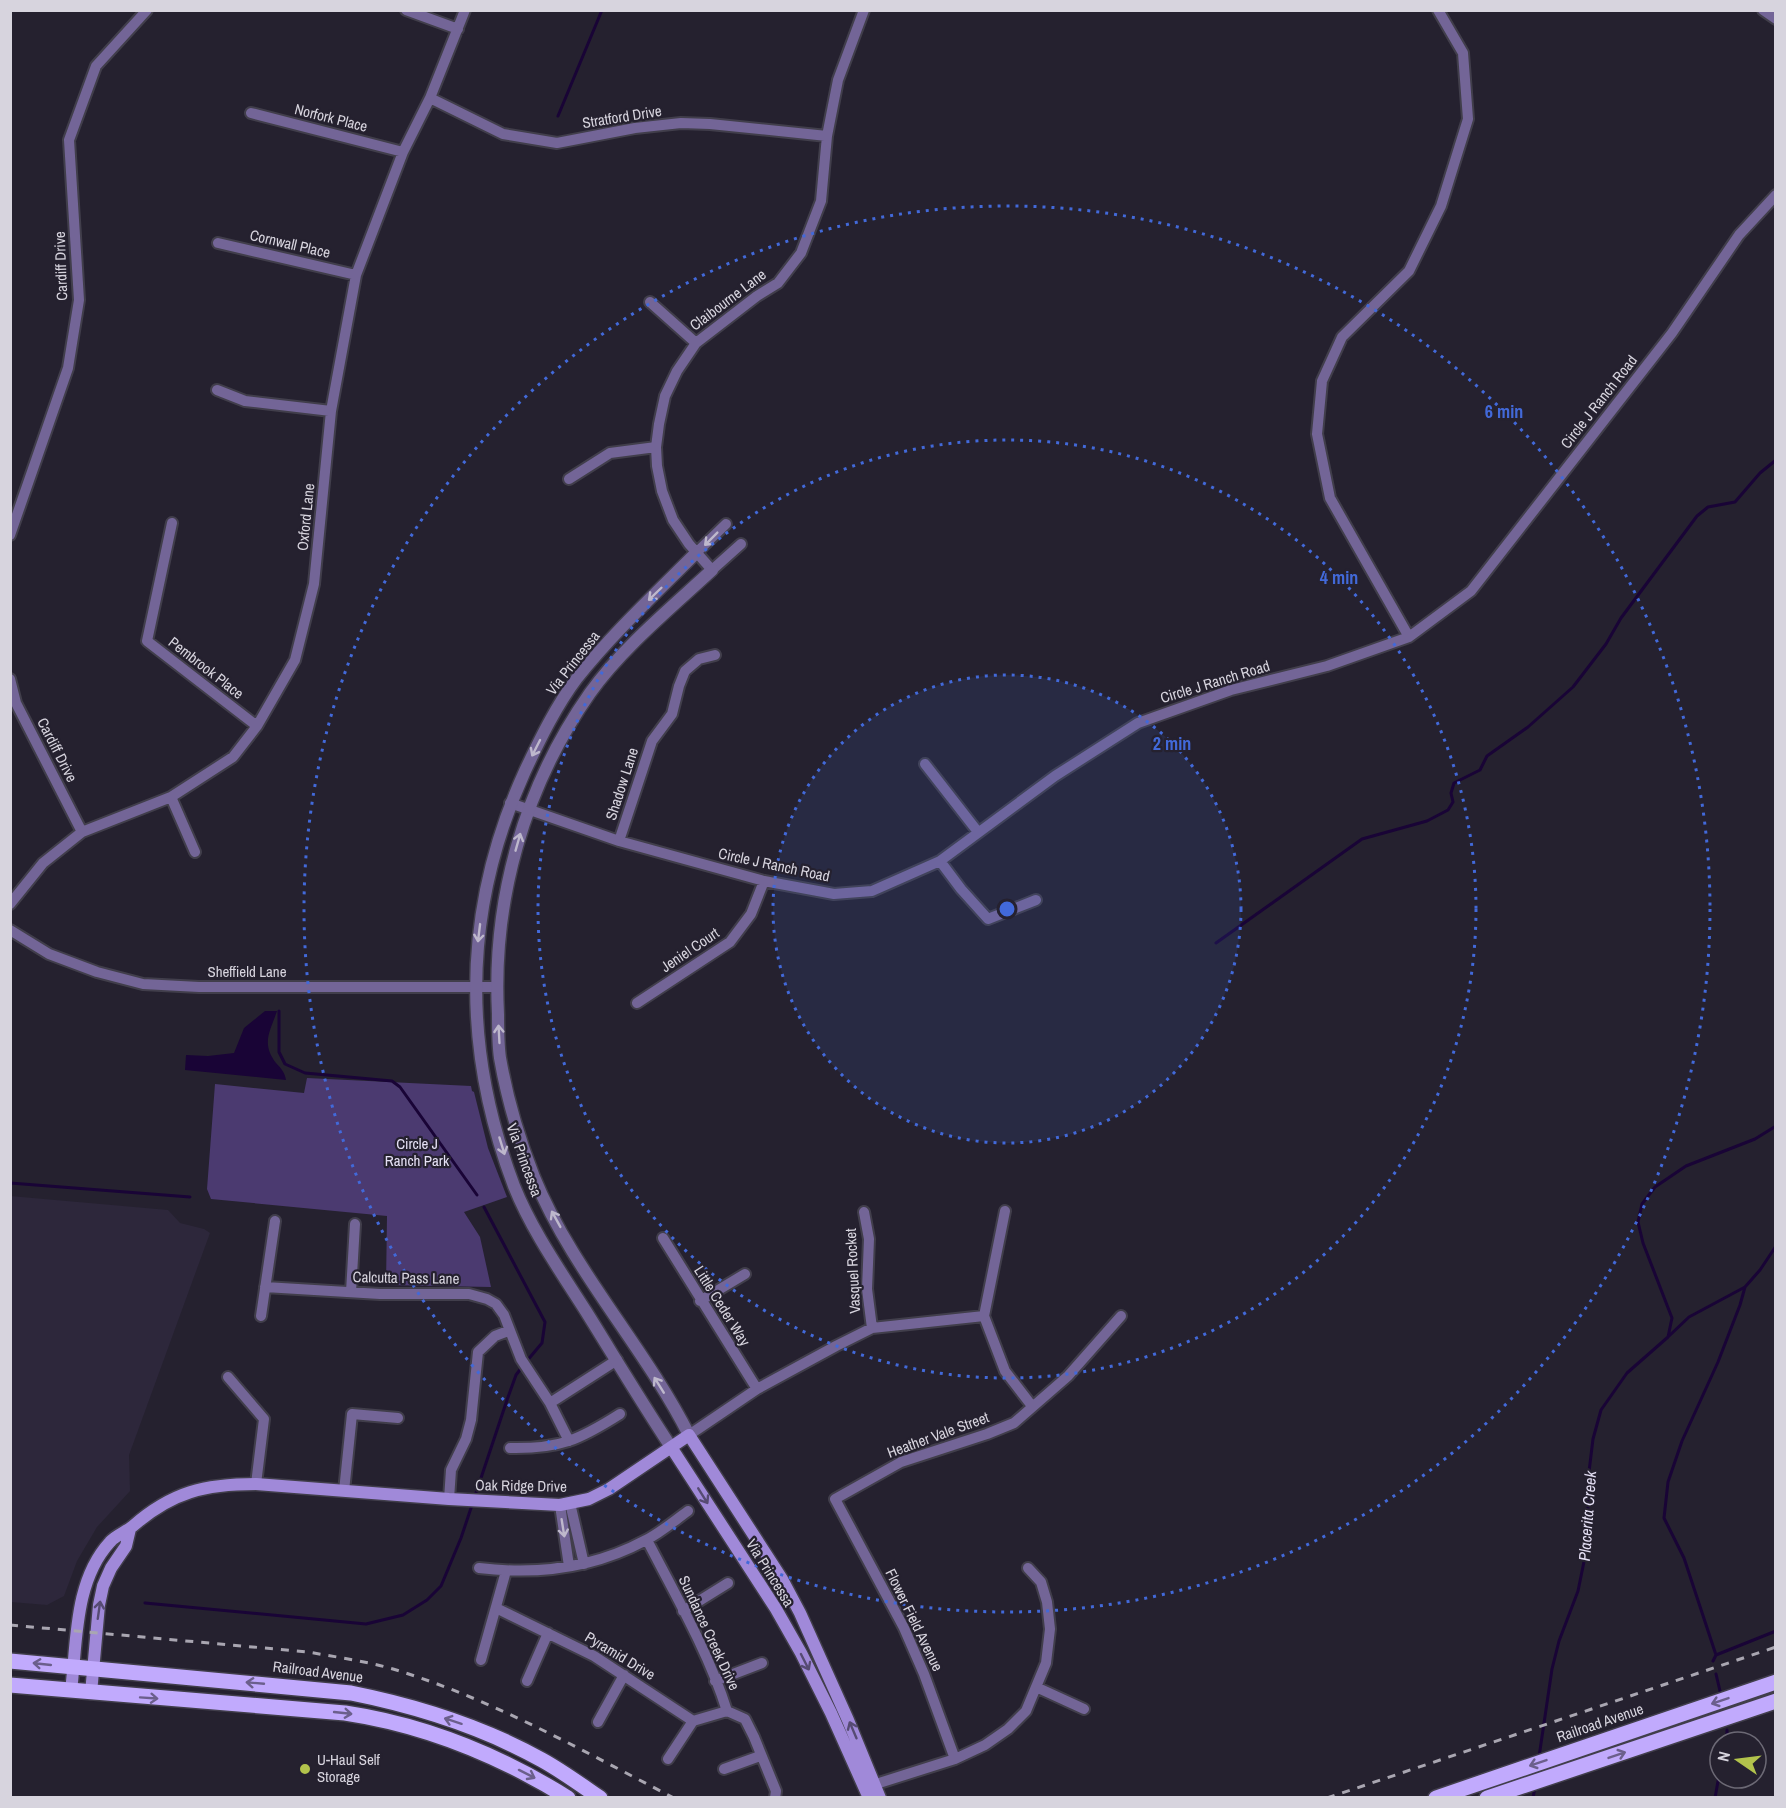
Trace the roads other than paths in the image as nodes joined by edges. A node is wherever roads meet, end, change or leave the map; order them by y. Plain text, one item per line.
1 (147, 10) edge
2 (406, 10) edge
3 (465, 10) edge
4 (864, 10) edge
5 (1438, 10) edge
6 (1763, 10) edge
7 (1776, 19) edge
8 (458, 29) junction
9 (430, 98) junction
10 (251, 113) dead end
11 (826, 136) junction
12 (403, 152) junction
13 (1776, 195) edge
14 (218, 243) dead end
15 (356, 275) junction
16 (650, 302) dead end
17 (696, 343) junction
18 (217, 390) dead end
19 (331, 411) junction
20 (656, 447) junction
21 (569, 479) dead end
22 (171, 523) dead end
23 (726, 524) dead end
24 (10, 535) edge
25 (741, 544) dead end
26 (696, 553) junction
27 (712, 570) junction
28 (1409, 637) junction
29 (715, 655) dead end
30 (10, 679) edge
31 (257, 726) junction
32 (925, 764) dead end
33 (171, 797) junction
34 (510, 803) junction
35 (528, 809) junction
36 (82, 832) junction
37 (978, 832) junction
38 (619, 841) junction
39 (195, 852) dead end
40 (940, 861) junction
41 (764, 881) junction
42 (1036, 900) dead end
43 (10, 904) edge
44 (10, 930) edge
45 (476, 987) junction
46 (496, 987) junction
47 (637, 1003) dead end
48 (1005, 1211) dead end
49 (864, 1212) dead end
50 (275, 1221) dead end
51 (355, 1224) dead end
52 (663, 1238) dead end
53 (745, 1274) dead end
54 (265, 1287) junction
55 (351, 1292) junction
56 (700, 1301) junction
57 (261, 1316) dead end
58 (984, 1316) junction
59 (1121, 1316) dead end
60 (872, 1328) junction
61 (508, 1331) junction
62 (617, 1360) junction
63 (228, 1377) dead end
64 (757, 1389) junction
65 (550, 1403) junction
66 (1032, 1406) junction
67 (620, 1414) dead end
68 (398, 1419) dead end
69 (689, 1435) junction
70 (569, 1441) junction
71 (671, 1447) junction
72 (510, 1448) dead end
73 (256, 1484) junction
74 (344, 1491) junction
75 (449, 1499) junction
76 (835, 1499) joint
77 (565, 1504) junction
78 (688, 1511) dead end
79 (130, 1529) junction
80 (647, 1540) junction
81 (584, 1564) junction
82 (569, 1566) junction
83 (479, 1568) dead end
84 (1028, 1568) dead end
85 (506, 1571) junction
86 (728, 1583) dead end
87 (496, 1608) junction
88 (683, 1611) junction
89 (548, 1633) junction
90 (10, 1660) edge
91 (481, 1660) dead end
92 (762, 1663) dead end
93 (74, 1666) junction
94 (93, 1668) junction
95 (624, 1675) junction
96 (527, 1681) dead end
97 (715, 1681) junction
98 (1776, 1682) edge
99 (10, 1685) edge
100 (1036, 1687) junction
101 (71, 1691) junction
102 (91, 1693) junction
103 (1776, 1701) edge
104 (1084, 1709) dead end
105 (727, 1711) junction
106 (693, 1721) junction
107 (598, 1722) dead end
108 (760, 1756) junction
109 (669, 1759) dead end
110 (955, 1759) junction
111 (724, 1769) dead end
112 (873, 1793) edge
113 (568, 1797) edge
114 (600, 1797) edge
115 (775, 1797) edge
116 (1436, 1797) edge
117 (1487, 1797) edge

1 - 24 street, Cardiff Drive
2 - 8 street
3 - 8 street, Oxford Lane
4 - 11 street, Claibourne Lane
5 - 28 street
6 - 7 street
8 - 9 street, Oxford Lane
9 - 11 street, Stratford Drive
9 - 12 street, Oxford Lane
10 - 12 street, Norfork Place
11 - 17 street, Claibourne Lane
12 - 15 street, Oxford Lane
13 - 28 street, Circle J Ranch Road
14 - 15 street, Cornwall Place
15 - 19 street, Oxford Lane
16 - 17 street
17 - 20 street, Claibourne Lane
18 - 19 street
19 - 31 street, Oxford Lane
20 - 21 street
20 - 26 street, Claibourne Lane
22 - 31 street, Pembrook Place
23 -> 26 street, Via Princessa
25 - 27 street, Via Princessa
26 - 27 street, Claibourne Lane
26 -> 34 street, Via Princessa
27 - 35 street, Via Princessa
28 - 37 street, Circle J Ranch Road
29 - 38 street, Shadow Lane
30 - 36 street, Cardiff Drive
31 - 33 street, Oxford Lane
32 - 37 street
33 - 36 street, Oxford Lane
33 - 39 street
34 - 35 street, Circle J Ranch Road
34 -> 45 street, Via Princessa
35 - 38 street, Circle J Ranch Road
46 -> 35 street, Via Princessa
36 - 43 street, Oxford Lane
37 - 40 street, Circle J Ranch Road
38 - 41 street, Circle J Ranch Road
40 - 41 street, Circle J Ranch Road
40 - 42 street
41 - 47 street, Jeniel Court
44 - 45 street, Sheffield Lane
45 - 46 street, Sheffield Lane
45 -> 62 street, Via Princessa
69 -> 46 street, Via Princessa
48 - 58 street
49 - 60 street, Vasquel Rocket
50 - 54 street
51 - 55 street
52 - 56 street, Little Ceder Way
53 - 56 street
54 - 55 street, Calcutta Pass Lane
54 - 57 street
55 - 61 street, Calcutta Pass Lane
56 - 64 street, Little Ceder Way
58 - 60 street, Oak Ridge Drive
58 - 66 street
59 - 66 street, Heather Vale Street
60 - 64 street, Oak Ridge Drive
61 - 65 street, Calcutta Pass Lane
61 - 75 street
62 - 65 street
62 - 71 street, Via Princessa
63 - 73 street
64 - 69 street, Oak Ridge Drive
65 - 70 street, Calcutta Pass Lane
66 - 76 street, Heather Vale Street
67 - 70 street
68 - 74 street
69 - 71 main road, Oak Ridge Drive
112 -> 69 main road, Via Princessa
70 - 72 street
71 - 77 main road, Oak Ridge Drive
71 -> 112 main road, Via Princessa
73 - 74 main road, Oak Ridge Drive
73 - 79 main road, Oak Ridge Drive
74 - 75 main road, Oak Ridge Drive
75 - 77 main road, Oak Ridge Drive
76 - 110 street, Flower Field Avenue
77 - 81 street
77 -> 82 street
78 - 80 street
79 - 93 main road, Oak Ridge Drive
94 -> 79 main road, Oak Ridge Drive
80 - 81 street
80 - 88 street, Sundance Creek Drive
81 - 82 street
82 - 85 street
83 - 85 street
84 - 100 street
85 - 87 street
86 - 88 street
87 - 89 street, Pyramid Drive
87 - 91 street
88 - 97 street, Sundance Creek Drive
89 - 95 street, Pyramid Drive
89 - 96 street
93 -> 90 main road, Railroad Avenue
92 - 97 street
93 - 94 main road, Railroad Avenue
93 - 101 main road, Oak Ridge Drive
94 - 102 main road, Oak Ridge Drive
114 -> 94 main road, Railroad Avenue
95 - 106 street, Pyramid Drive
95 - 107 street
97 - 105 street, Sundance Creek Drive
98 -> 116 main road, Railroad Avenue
99 - 101 main road
100 - 104 street
100 - 110 street
101 - 102 main road
102 -> 113 main road
117 -> 103 main road
105 - 106 street
105 - 108 street, Sundance Creek Drive
106 - 109 street
108 - 111 street
108 - 115 street, Sundance Creek Drive
110 - 112 street

